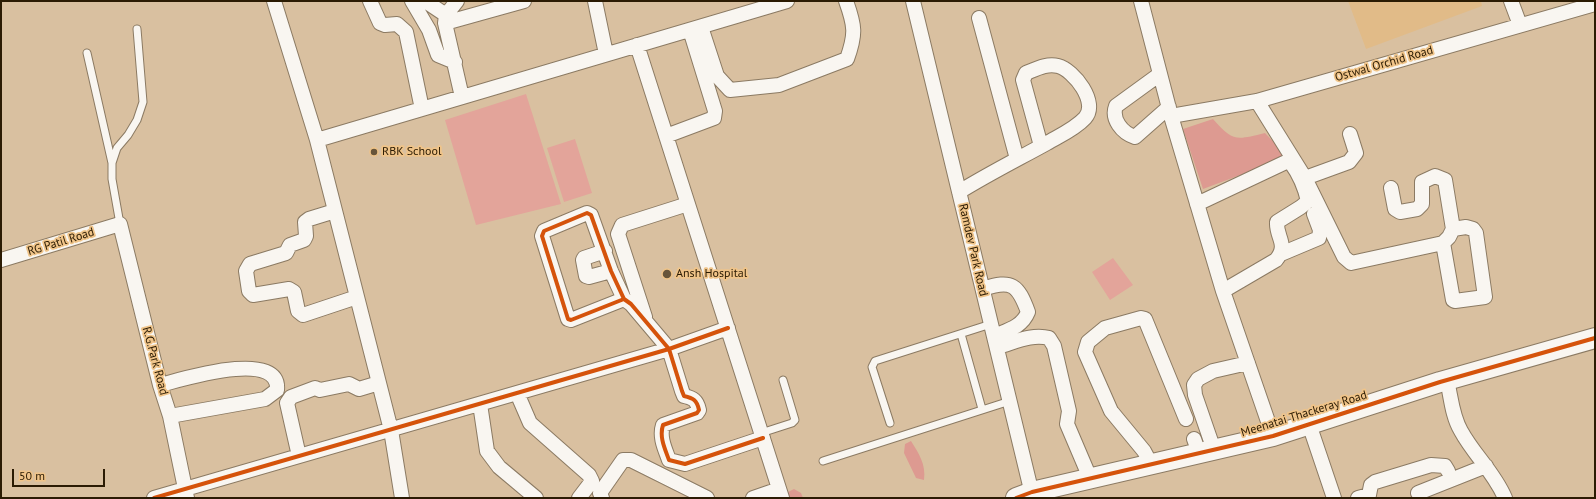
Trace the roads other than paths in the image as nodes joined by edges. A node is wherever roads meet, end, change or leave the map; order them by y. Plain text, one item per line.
1 (274, 1) edge
2 (370, 1) edge
3 (412, 1) edge
4 (425, 1) edge
5 (457, 1) edge
6 (524, 1) edge
7 (595, 1) edge
8 (787, 1) edge
9 (846, 1) edge
10 (913, 1) edge
11 (1141, 1) edge
12 (1511, 1) edge
13 (1595, 4) edge
14 (979, 18) dead end
15 (445, 19) junction
16 (1520, 25) junction
17 (695, 28) junction
18 (137, 29) dead end
19 (637, 45) junction
20 (86, 53) dead end
21 (606, 54) junction
22 (455, 62) junction
23 (1160, 74) junction
24 (462, 97) junction
25 (1257, 101) junction
26 (422, 109) junction
27 (1170, 111) junction
28 (1350, 134) dead end
29 (666, 136) junction
30 (317, 140) junction
31 (1041, 146) junction
32 (1017, 159) junction
33 (112, 163) junction
34 (1306, 178) junction
35 (1391, 188) dead end
36 (959, 192) junction
37 (1308, 200) junction
38 (688, 204) junction
39 (1197, 204) junction
40 (335, 211) junction
41 (120, 224) junction
42 (1453, 229) junction
43 (1443, 243) junction
44 (605, 251) junction
45 (1281, 254) junction
46 (1, 260) edge
47 (611, 271) junction
48 (983, 289) junction
49 (1223, 291) junction
50 (357, 296) junction
51 (624, 299) junction
52 (646, 321) junction
53 (728, 328) junction
54 (961, 334) junction
55 (994, 336) junction
56 (1595, 338) edge
57 (670, 349) junction
58 (1248, 363) junction
59 (783, 380) dead end
60 (1444, 381) junction
61 (379, 383) junction
62 (160, 386) junction
63 (517, 393) junction
64 (1010, 401) junction
65 (480, 404) junction
66 (982, 409) junction
67 (170, 416) junction
68 (1186, 419) dead end
69 (890, 423) dead end
70 (1309, 424) junction
71 (391, 430) junction
72 (762, 436) junction
73 (1273, 436) junction
74 (1202, 447) junction
75 (299, 456) junction
76 (823, 461) dead end
77 (1151, 464) junction
78 (1486, 466) junction
79 (1448, 471) dead end
80 (1090, 478) junction
81 (186, 493) edge
82 (781, 493) edge
83 (1418, 493) dead end
84 (1027, 496) edge
85 (154, 498) edge
86 (402, 498) edge
87 (536, 498) edge
88 (579, 498) edge
89 (602, 498) edge
90 (707, 498) edge
91 (753, 498) edge
92 (1334, 498) edge
93 (1358, 498) edge
94 (1505, 498) edge

1 - 30 street
2 - 26 street
3 - 22 street
4 - 15 street
5 - 15 street
6 - 15 street
7 - 21 street
8 - 17 street
9 - 17 street
10 - 36 street, Ramdev Park Road
11 - 23 street
12 - 16 street
13 - 16 street, Ostwal Orchid Road
14 - 32 street
15 - 22 street
16 - 25 street, Ostwal Orchid Road
17 - 19 street
17 - 29 street
18 - 33 lane
19 - 21 street
19 - 29 street
20 - 33 lane
21 - 24 street
22 - 24 street
23 - 27 street
23 - 27 street
24 - 26 street
25 - 27 street, Ostwal Orchid Road
25 - 34 street
26 - 30 street
27 - 39 street
28 - 34 street
29 - 38 street
30 - 40 street
31 - 31 street
31 - 32 street
32 - 36 street
33 - 41 lane
34 - 43 street
35 - 42 street
36 - 48 street, Ramdev Park Road
37 - 39 street
37 - 45 street
37 - 45 street
38 - 52 street
38 - 53 street
39 - 49 street
40 - 50 street
40 - 50 street
41 - 46 street, RG Patil Road
41 - 62 street, R.G.Park Road
42 - 43 street
42 - 43 street
44 - 47 street
44 - 47 street
44 - 51 street
45 - 49 street
47 - 51 street
48 - 55 street, Ramdev Park Road
48 - 55 street
49 - 58 street
50 - 61 street
51 - 52 street
52 - 57 street
53 - 57 street
53 - 72 street
54 - 55 lane
54 - 66 lane
54 - 69 lane
55 - 64 street, Ramdev Park Road
55 - 80 street
56 - 60 street, Meenatai Thackeray Road
57 - 63 street
57 - 72 street
58 - 73 street
58 - 74 street
59 - 72 lane
60 - 70 street, Meenatai Thackeray Road
60 - 78 street
61 - 71 street
61 - 75 street
62 - 67 street, R.G.Park Road
62 - 67 street
63 - 65 street
63 - 88 street
64 - 66 lane
64 - 84 street, Ramdev Park Road
65 - 71 street
65 - 87 street
66 - 76 lane
67 - 81 street, R.G.Park Road
68 - 77 street
70 - 73 street, Meenatai Thackeray Road
70 - 92 street
71 - 75 street
71 - 86 street
72 - 82 street
73 - 74 street, Meenatai Thackeray Road
74 - 77 street, Meenatai Thackeray Road
75 - 81 street
77 - 80 street, Meenatai Thackeray Road
78 - 83 street
78 - 94 street
79 - 93 street
80 - 84 street, Meenatai Thackeray Road
81 - 85 street
82 - 91 street
89 - 90 street

